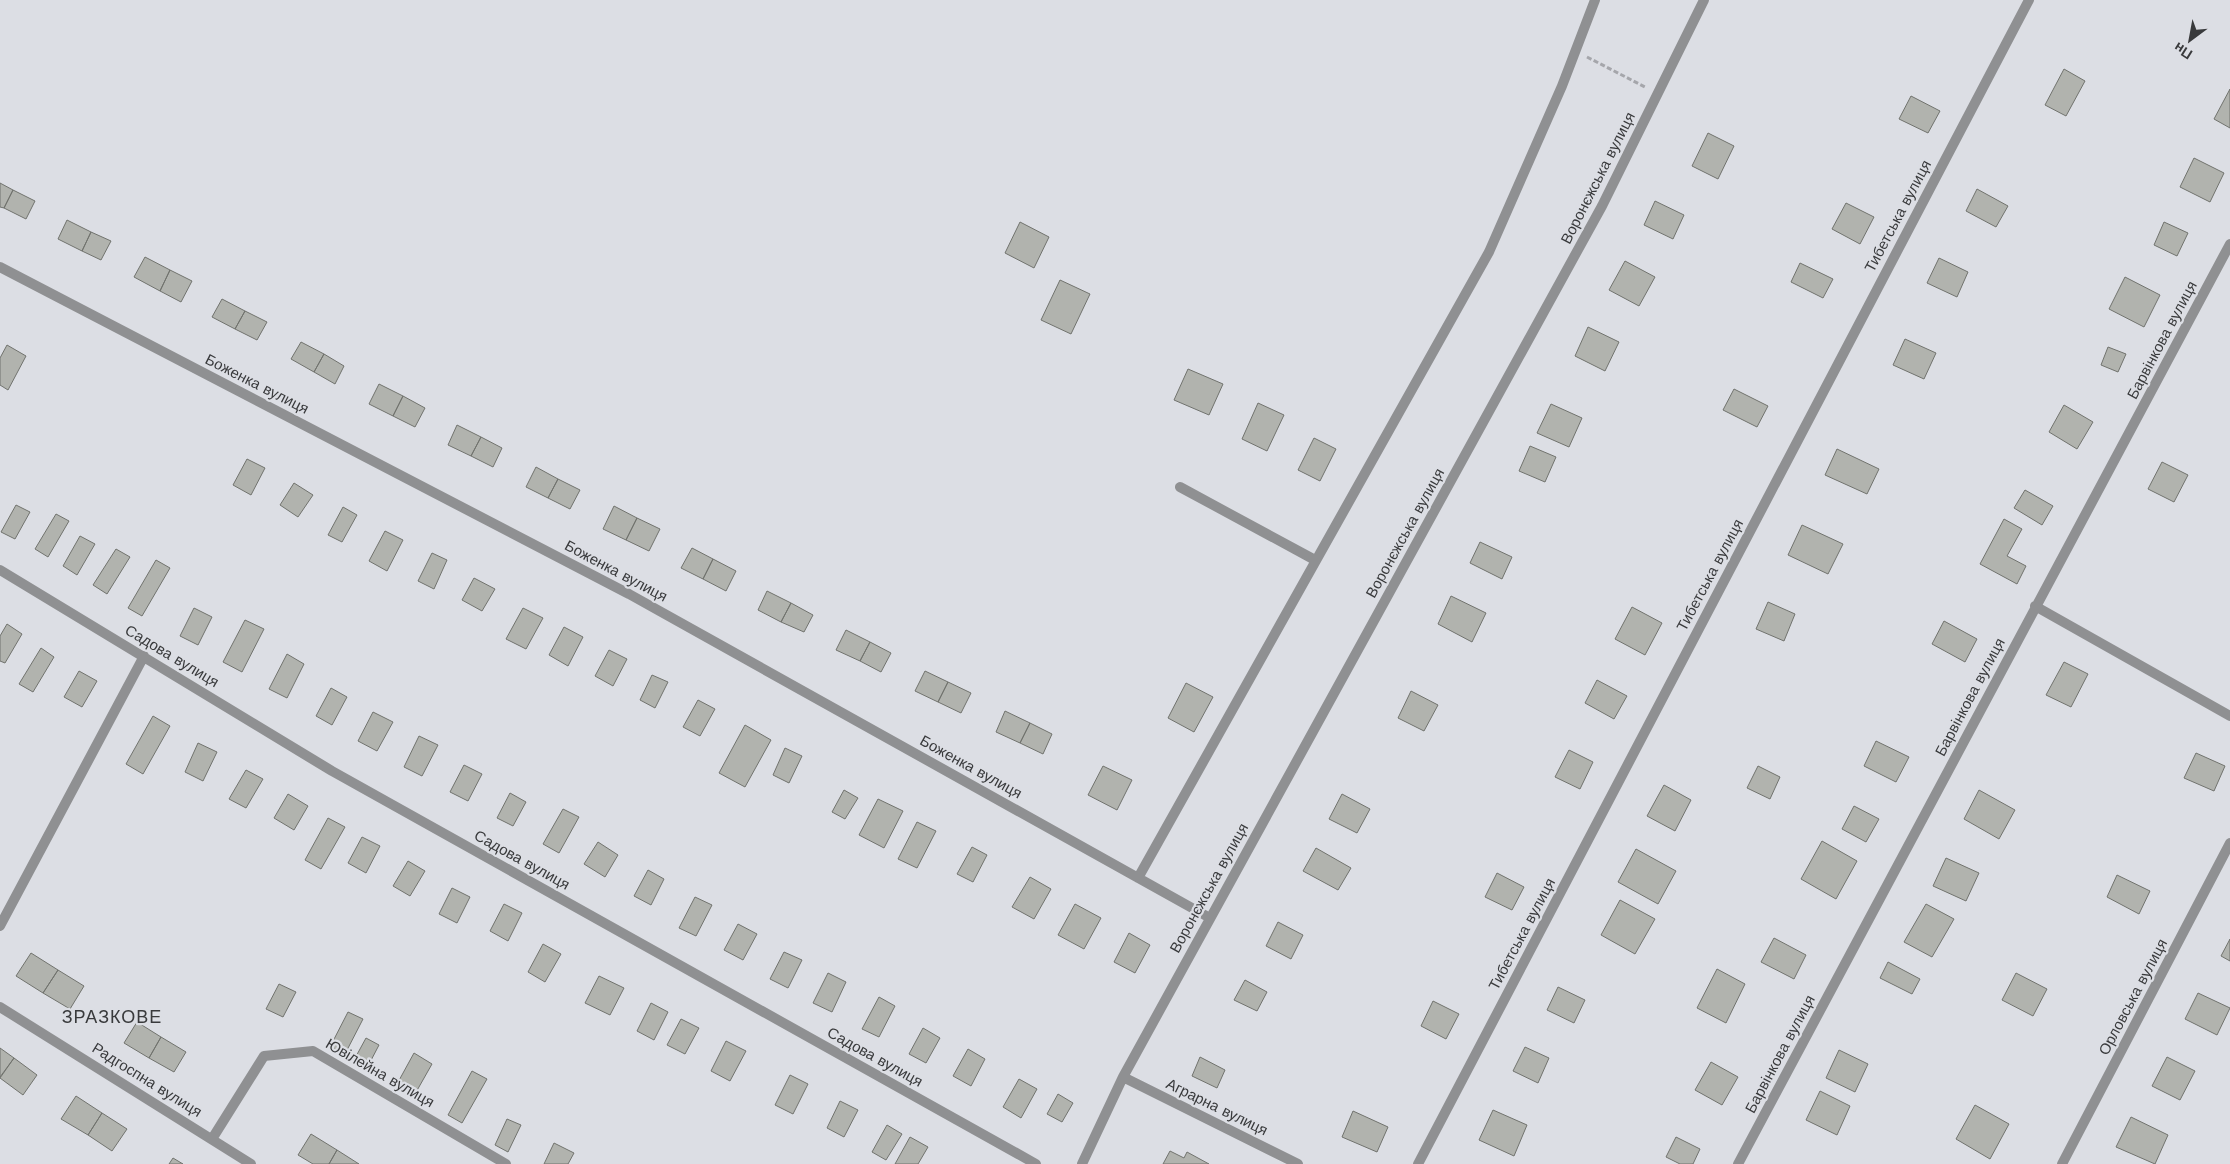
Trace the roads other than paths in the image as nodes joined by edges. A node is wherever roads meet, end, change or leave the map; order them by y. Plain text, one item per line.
1 (1595, 0) edge
2 (1704, 0) edge
3 (2028, 0) edge
4 (2230, 244) edge
5 (0, 267) edge
6 (1180, 487) dead end
7 (1315, 560) junction
8 (0, 570) edge
9 (2035, 606) junction
10 (144, 656) junction
11 (2230, 716) edge
12 (2230, 843) edge
13 (1138, 878) junction
14 (1210, 918) junction
15 (0, 926) edge
16 (0, 1007) edge
17 (1123, 1077) junction
18 (212, 1139) junction
19 (252, 1164) edge
20 (506, 1164) edge
21 (1036, 1164) edge
22 (1082, 1164) edge
23 (1298, 1164) edge
24 (1418, 1164) edge
25 (1738, 1164) edge
26 (2062, 1164) edge

1 - 7 street
2 - 14 street, Воронєжська вулиця
3 - 24 street, Тибетська вулиця
4 - 9 street, Барвінкова вулиця
5 - 13 street, Боженка вулиця
6 - 7 street
7 - 13 street
8 - 10 street, Садова вулиця
9 - 11 street
9 - 25 street, Барвінкова вулиця
10 - 15 street
10 - 21 street, Садова вулиця
12 - 26 street, Орловська вулиця
13 - 14 street, Боженка вулиця
14 - 17 street, Воронєжська вулиця
16 - 18 street, Радгоспна вулиця
17 - 22 street, Воронєжська вулиця
17 - 23 street, Аграрна вулиця
18 - 19 street, Радгоспна вулиця
18 - 20 street, Ювілейна вулиця

